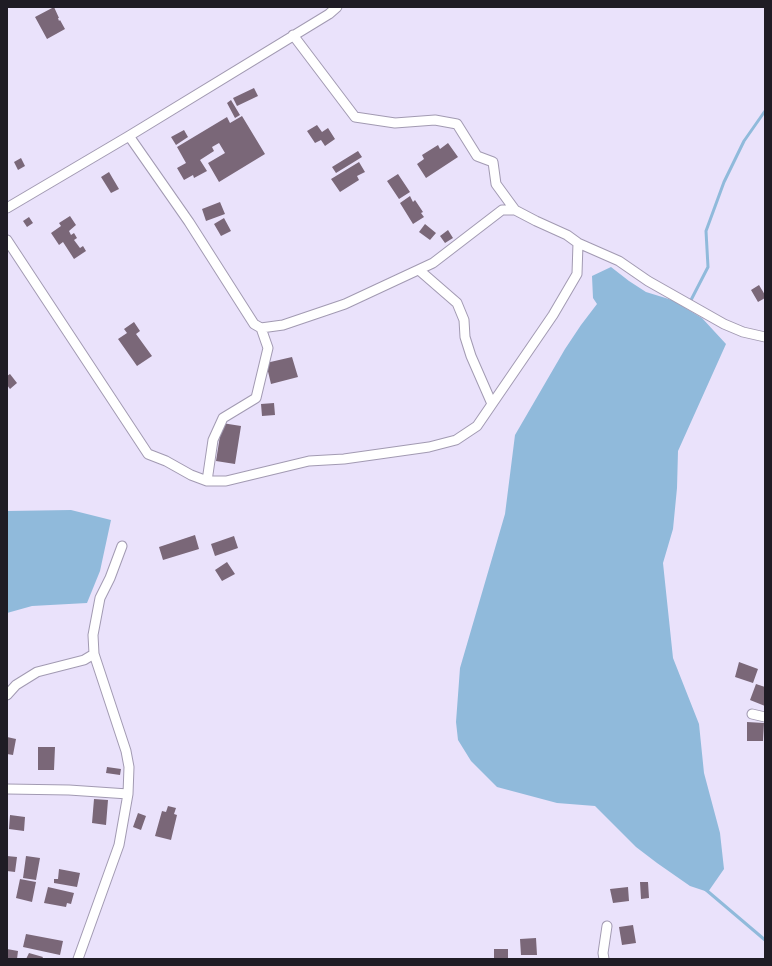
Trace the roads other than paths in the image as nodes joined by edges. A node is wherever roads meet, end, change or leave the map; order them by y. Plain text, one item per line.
1 (337, 7) edge
2 (293, 35) junction
3 (129, 136) junction
4 (7, 208) edge
5 (515, 210) junction
6 (7, 240) edge
7 (578, 244) junction
8 (419, 270) junction
9 (261, 328) junction
10 (765, 337) edge
11 (492, 404) junction
12 (207, 481) junction
13 (122, 546) dead end
14 (94, 654) junction
15 (7, 695) edge
16 (752, 714) dead end
17 (765, 717) edge
18 (7, 789) edge
19 (128, 794) junction
20 (607, 926) dead end
21 (78, 959) edge
22 (604, 959) edge

1 - 2 street
2 - 3 street
2 - 5 street
3 - 4 street
3 - 9 street
5 - 7 street
5 - 8 street
6 - 12 street
7 - 10 street
7 - 11 street
8 - 9 street
8 - 11 street
9 - 12 street
11 - 12 street
13 - 14 street
14 - 15 street
14 - 19 street
16 - 17 street
18 - 19 street
19 - 21 street
20 - 22 street

